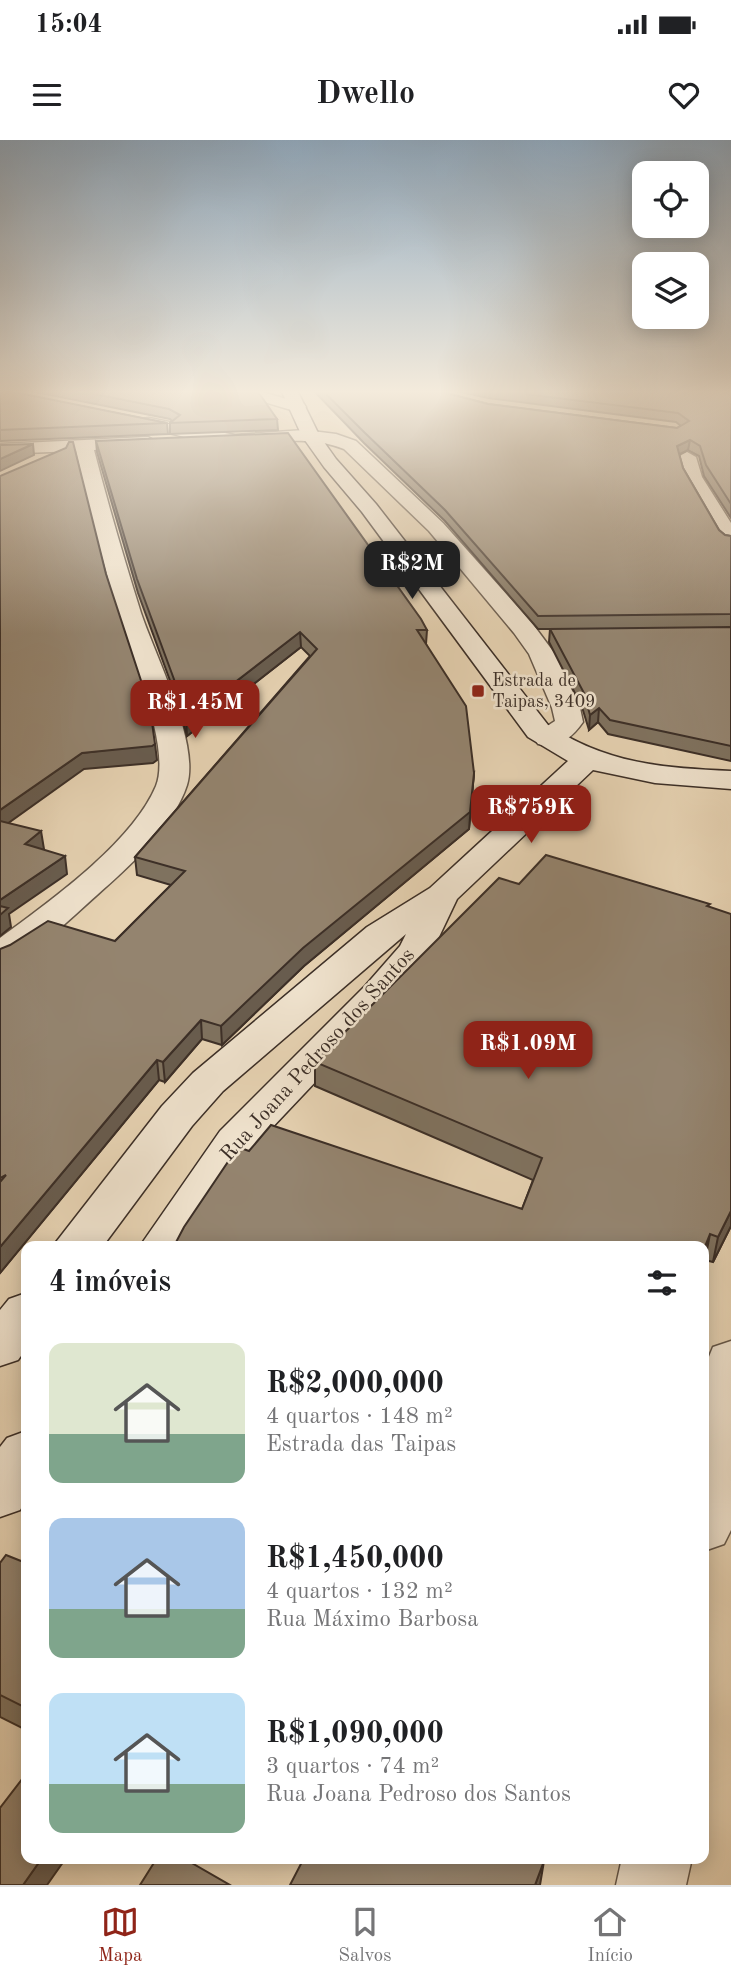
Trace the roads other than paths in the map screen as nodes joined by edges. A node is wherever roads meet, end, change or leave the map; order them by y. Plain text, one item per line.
1 (87, 471) edge
2 (338, 471) edge
3 (380, 471) edge
4 (691, 471) edge
5 (731, 540) edge
6 (548, 738) junction
7 (587, 759) junction
8 (731, 780) edge
9 (442, 895) junction
10 (0, 955) edge
11 (81, 1241) edge
12 (167, 1241) edge
13 (21, 1319) edge
14 (0, 1346) edge
15 (731, 1361) edge
16 (21, 1462) edge
17 (709, 1485) edge
18 (0, 1493) edge
19 (656, 1864) edge
20 (651, 1885) edge

1 - 10 street
2 - 6 street
3 - 6 street
4 - 5 street
6 - 7 street
7 - 8 street
7 - 9 street, Rua Joana Pedroso dos Santos
9 - 11 street, Rua Joana Pedroso dos Santos
9 - 12 street, Rua Joana Pedroso dos Santos
13 - 14 street
15 - 17 street
16 - 18 street
19 - 20 street

